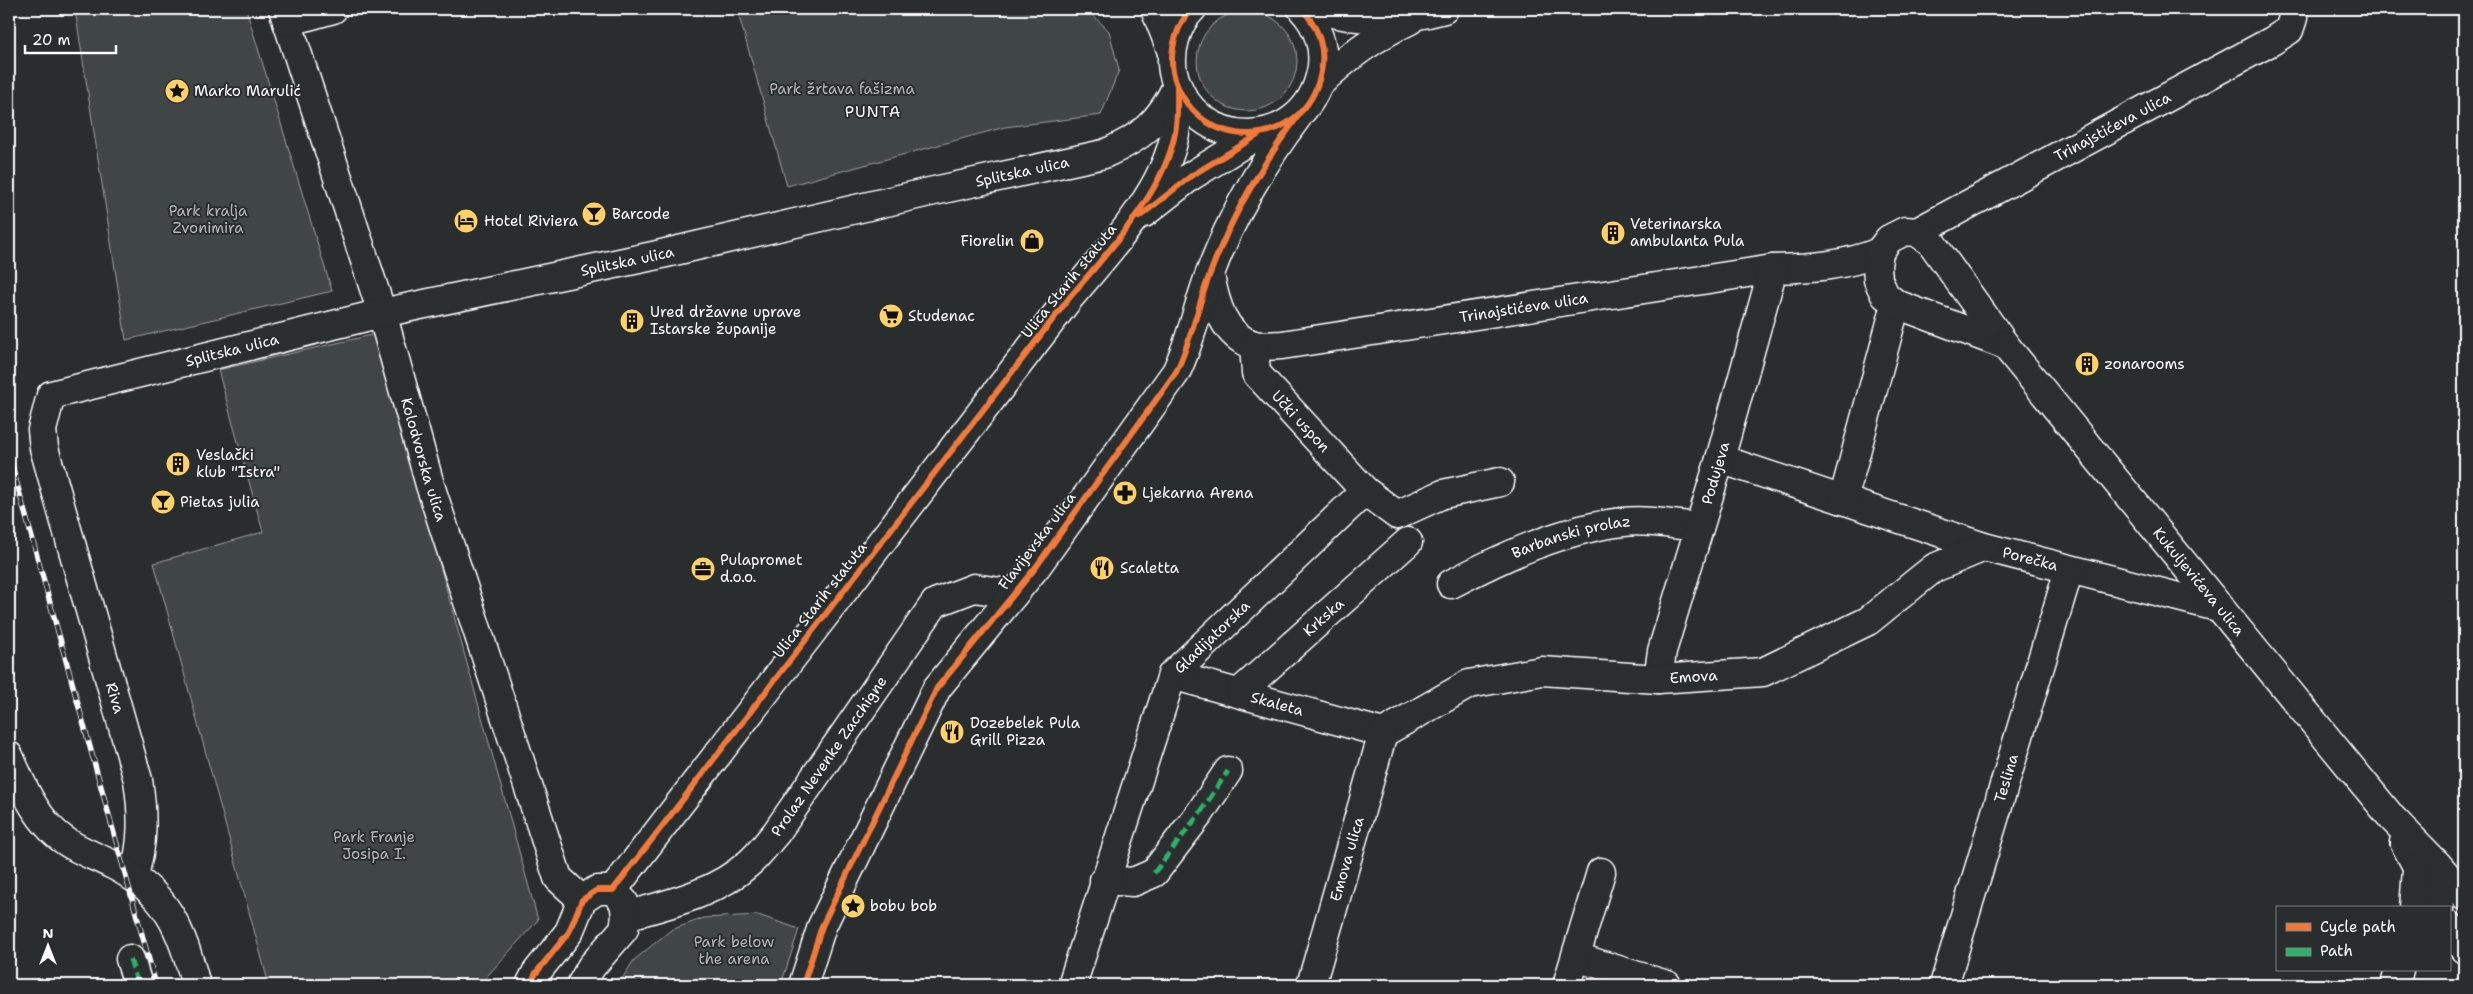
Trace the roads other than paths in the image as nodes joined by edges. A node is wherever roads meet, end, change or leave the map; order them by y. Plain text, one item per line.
1 (333, 9) edge
2 (1155, 9) edge
3 (1192, 9) edge
4 (1302, 9) edge
5 (1319, 9) edge
6 (2291, 9) edge
7 (1433, 11) edge
8 (285, 15) edge
9 (1172, 52) junction
10 (1177, 86) junction
11 (1318, 86) junction
12 (1298, 116) junction
13 (1259, 134) junction
14 (1133, 222) junction
15 (1917, 232) junction
16 (1879, 252) junction
17 (1773, 269) junction
18 (1210, 273) junction
19 (1896, 304) junction
20 (382, 313) junction
21 (1254, 345) junction
22 (2005, 345) junction
23 (51, 395) joint
24 (1720, 459) junction
25 (1500, 482) dead end
26 (1365, 492) junction
27 (1843, 500) junction
28 (1699, 527) junction
29 (1408, 542) dead end
30 (1984, 547) junction
31 (2069, 570) junction
32 (1451, 584) dead end
33 (1014, 594) junction
34 (2221, 608) junction
35 (1172, 674) junction
36 (1658, 679) junction
37 (1240, 692) junction
38 (1383, 733) junction
39 (9, 756) edge
40 (1228, 771) dead end
41 (2392, 818) junction
42 (2417, 869) junction
43 (1601, 872) dead end
44 (133, 877) junction
45 (1104, 880) junction
46 (612, 890) junction
47 (2464, 896) edge
48 (582, 900) junction
49 (2414, 906) edge
50 (2438, 906) edge
51 (626, 916) junction
52 (2450, 928) edge
53 (2464, 949) edge
54 (1576, 957) junction
55 (130, 959) dead end
56 (2398, 972) edge
57 (138, 985) edge
58 (196, 985) edge
59 (530, 985) edge
60 (580, 985) edge
61 (803, 985) edge
62 (1072, 985) edge
63 (1311, 985) edge
64 (1567, 985) edge
65 (1667, 985) edge
66 (1944, 985) edge
67 (2395, 985) edge

1 - 8 street
2 - 9 street
3 - 9 street
4 - 11 street
5 - 7 street
6 - 15 street, Trinajstićeva ulica
7 - 11 street
8 - 20 street, Kolodvorska ulica
9 - 10 street
10 - 13 street
10 - 14 street
10 - 20 street, Splitska ulica
11 - 12 street, Flavijevska ulica
12 - 13 street
12 - 18 street, Flavijevska ulica
13 - 14 street
14 - 46 street, Ulica Starih statuta
15 - 16 street
15 - 22 street, Kukuljevićeva ulica
16 - 17 street, Trinajstićeva ulica
16 - 19 street, Kukuljevićeva ulica
17 - 21 street, Trinajstićeva ulica
17 - 24 street, Podujeva
18 - 21 street
18 - 33 street, Flavijevska ulica
19 - 22 street, Kukuljevićeva ulica
19 - 27 street
20 - 23 street, Splitska ulica
20 - 48 street, Kolodvorska ulica
21 - 26 street, Učki uspon
22 - 34 street, Kukuljevićeva ulica
23 - 44 street, Riva
24 - 27 street, Porečka
24 - 28 street, Podujeva
25 - 26 street, Učki uspon
26 - 35 street, Gladijatorska
27 - 30 street, Porečka
28 - 32 street, Barbanski prolaz
28 - 36 street, Podujeva
29 - 37 street, Krkska
30 - 31 street, Porečka
30 - 36 street, Emova
31 - 34 street, Porečka
31 - 66 street, Teslina
33 - 51 street, Prolaz Nevenke Zacchigne
33 - 61 street, Flavijevska ulica
34 - 41 street, Kukuljevićeva ulica
35 - 37 street, Skaleta
35 - 45 street, Gladijatorska
36 - 38 street, Emova
37 - 38 street, Skaleta
38 - 63 street, Emova ulica
39 - 44 street
40 - 45 street
41 - 42 street, Kukuljevićeva ulica
41 - 47 street, Kukuljevićeva ulica
42 - 49 street
42 - 50 street, Kukuljevićeva ulica
43 - 54 street
44 - 58 street
45 - 62 street, Gladijatorska
46 - 48 street
46 - 51 street
48 - 59 street
51 - 60 street
52 - 53 street
54 - 64 street
54 - 65 street
55 - 57 street
56 - 67 street

